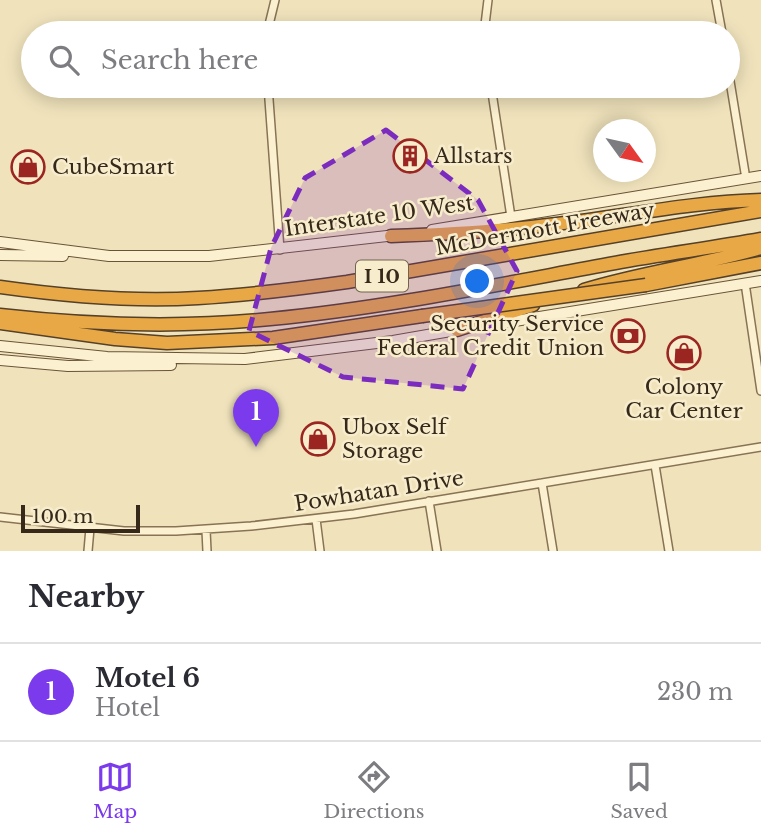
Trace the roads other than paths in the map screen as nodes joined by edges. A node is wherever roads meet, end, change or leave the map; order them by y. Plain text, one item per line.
1 (275, 0) edge
2 (488, 0) edge
3 (716, 0) edge
4 (270, 21) edge
5 (485, 21) edge
6 (720, 21) edge
7 (269, 98) edge
8 (493, 98) edge
9 (733, 98) edge
10 (761, 176) edge
11 (746, 179) junction
12 (761, 200) edge
13 (761, 211) edge
14 (511, 217) junction
15 (390, 236) junction
16 (761, 239) edge
17 (0, 242) edge
18 (761, 248) edge
19 (280, 250) junction
20 (0, 256) edge
21 (109, 256) junction
22 (761, 263) edge
23 (761, 281) edge
24 (745, 283) junction
25 (0, 287) edge
26 (0, 315) edge
27 (0, 323) edge
28 (457, 330) junction
29 (0, 346) edge
30 (245, 359) junction
31 (0, 360) edge
32 (761, 391) edge
33 (761, 447) edge
34 (655, 465) junction
35 (542, 483) junction
36 (429, 501) junction
37 (0, 517) edge
38 (316, 520) junction
39 (90, 528) junction
40 (206, 530) junction
41 (88, 551) edge
42 (207, 551) edge
43 (320, 551) edge
44 (437, 551) edge
45 (553, 551) edge
46 (669, 551) edge

1 - 4 street
2 - 5 street
3 - 6 street
7 - 19 street
8 - 14 street
9 - 11 street
10 - 11 main road, Interstate 10 West
11 - 14 main road, Interstate 10 West
12 - 15 highway
13 - 25 highway, McDermott Freeway / I 10
14 - 15 main road, Interstate 10 West
15 - 19 main road, Interstate 10 West
16 - 26 highway, I 10
17 - 21 main road, Interstate 10 West
18 - 28 highway
19 - 21 main road, Interstate 10 West
20 - 21 main road
22 - 27 highway, bridge
23 - 24 main road
24 - 28 main road
24 - 32 street
28 - 30 main road
29 - 30 main road
30 - 31 main road
33 - 34 street, Powhatan Drive
34 - 35 street, Powhatan Drive
34 - 46 street
35 - 36 street, Powhatan Drive
35 - 45 street
36 - 38 street, Powhatan Drive
36 - 44 street
37 - 39 street, Powhatan Drive
38 - 40 street, Powhatan Drive
38 - 43 street
39 - 40 street, Powhatan Drive
39 - 41 street
40 - 42 street

